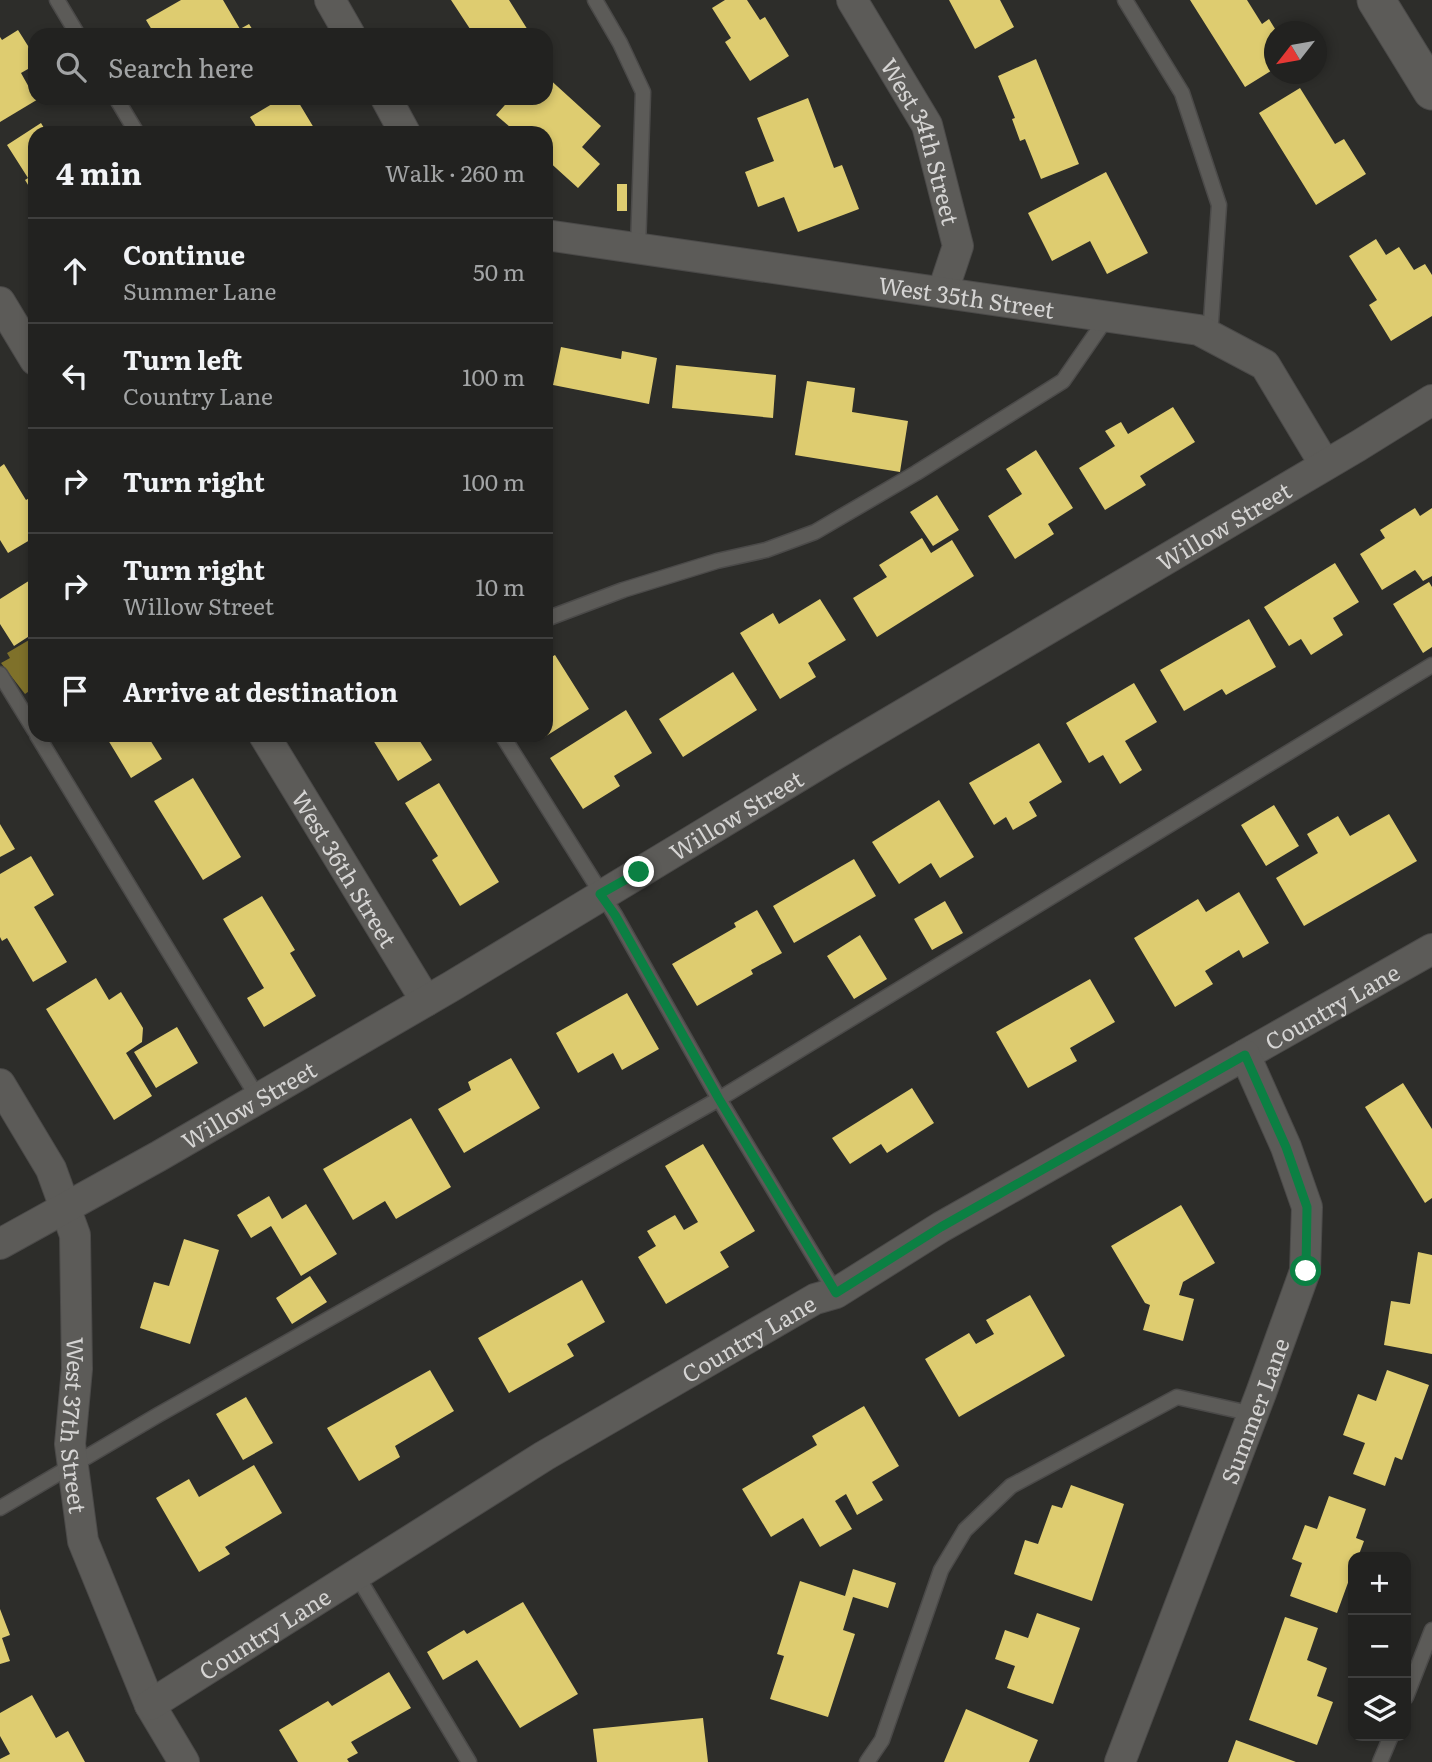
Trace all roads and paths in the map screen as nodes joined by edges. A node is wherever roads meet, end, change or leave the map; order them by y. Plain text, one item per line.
1 (57, 0) edge
2 (330, 0) edge
3 (595, 0) edge
4 (852, 0) edge
5 (1125, 0) edge
6 (1376, 0) edge
7 (74, 28) edge
8 (346, 28) edge
9 (1432, 91) edge
10 (120, 105) edge
11 (390, 105) edge
12 (133, 126) edge
13 (401, 126) edge
14 (553, 236) edge
15 (638, 248) junction
16 (943, 291) junction
17 (0, 302) edge
18 (1108, 316) junction
19 (1210, 336) junction
20 (28, 348) edge
21 (1432, 400) edge
22 (1325, 465) junction
23 (553, 616) edge
24 (1432, 665) edge
25 (0, 674) edge
26 (28, 720) edge
27 (41, 742) edge
28 (268, 742) edge
29 (506, 742) edge
30 (600, 894) junction
31 (1432, 949) edge
32 (426, 1001) junction
33 (1245, 1055) junction
34 (0, 1084) edge
35 (258, 1098) junction
36 (719, 1099) junction
37 (66, 1206) junction
38 (0, 1244) edge
39 (836, 1293) junction
40 (1253, 1414) junction
41 (73, 1465) junction
42 (0, 1508) edge
43 (356, 1574) junction
44 (1432, 1630) edge
45 (1411, 1684) edge
46 (150, 1705) junction
47 (1389, 1741) edge
48 (184, 1762) edge
49 (469, 1762) edge
50 (867, 1762) edge
51 (1120, 1762) edge
52 (1380, 1762) edge

1 - 7 lane
2 - 8 street
3 - 15 lane
4 - 16 street, West 34th Street
5 - 19 lane
6 - 9 street
10 - 12 lane
11 - 13 street
14 - 15 street, West 35th Street
15 - 16 street, West 35th Street
16 - 18 street, West 35th Street
17 - 20 street
18 - 19 street, West 35th Street
18 - 23 lane
19 - 22 street, West 35th Street
21 - 22 street, Willow Street
22 - 30 street, Willow Street
24 - 36 lane
25 - 26 lane
27 - 35 lane
28 - 32 street, West 36th Street
29 - 30 lane
30 - 32 street, Willow Street
30 - 36 lane
31 - 33 street, Country Lane
32 - 35 street, Willow Street
33 - 39 street, Country Lane
33 - 40 street, Summer Lane
34 - 37 street, West 37th Street
35 - 37 street, Willow Street
36 - 39 lane
36 - 41 lane
37 - 38 street, Willow Street
37 - 41 street, West 37th Street
39 - 43 street, Country Lane
40 - 50 lane
40 - 51 street, Summer Lane
41 - 42 lane
41 - 46 street, West 37th Street
43 - 46 street, Country Lane
43 - 49 lane
44 - 45 lane
46 - 48 street, West 37th Street
47 - 52 lane

